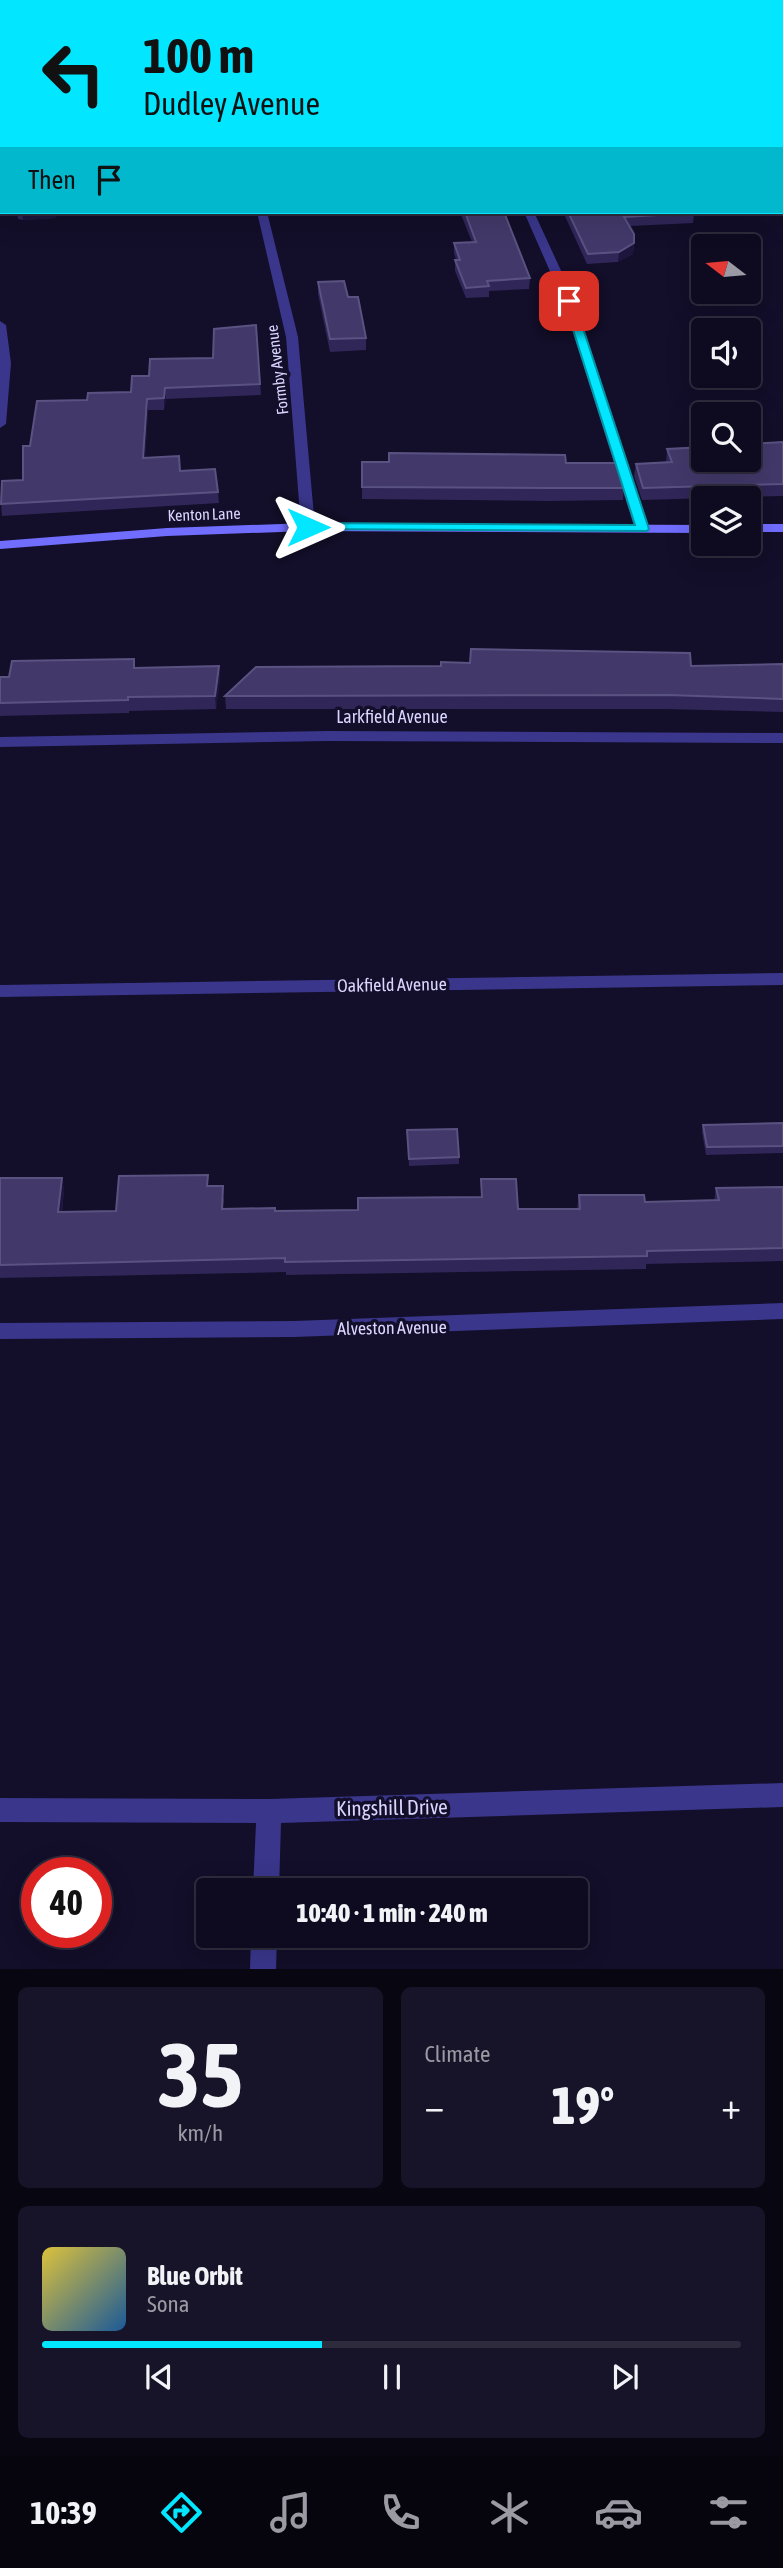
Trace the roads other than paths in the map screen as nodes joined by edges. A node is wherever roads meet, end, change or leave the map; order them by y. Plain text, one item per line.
1 (262, 214) edge
2 (530, 214) edge
3 (0, 325) edge
4 (0, 424) edge
5 (308, 527) junction
6 (691, 528) edge
7 (761, 528) edge
8 (783, 528) edge
9 (642, 529) junction
10 (0, 545) edge
11 (783, 738) edge
12 (0, 742) edge
13 (783, 979) edge
14 (0, 991) edge
15 (783, 1311) edge
16 (0, 1331) edge
17 (783, 1795) edge
18 (0, 1810) edge
19 (269, 1811) junction
20 (266, 1878) edge
21 (264, 1948) edge
22 (263, 1969) edge

1 - 5 street, Formby Avenue
2 - 9 street
3 - 4 street
5 - 9 street, Kenton Lane
5 - 10 street, Kenton Lane
6 - 9 street, Kenton Lane
7 - 8 street
11 - 12 street, Larkfield Avenue
13 - 14 street, Oakfield Avenue
15 - 16 street, Alveston Avenue
17 - 19 street, Kingshill Drive
18 - 19 street, Kingshill Drive
19 - 20 street
21 - 22 street

